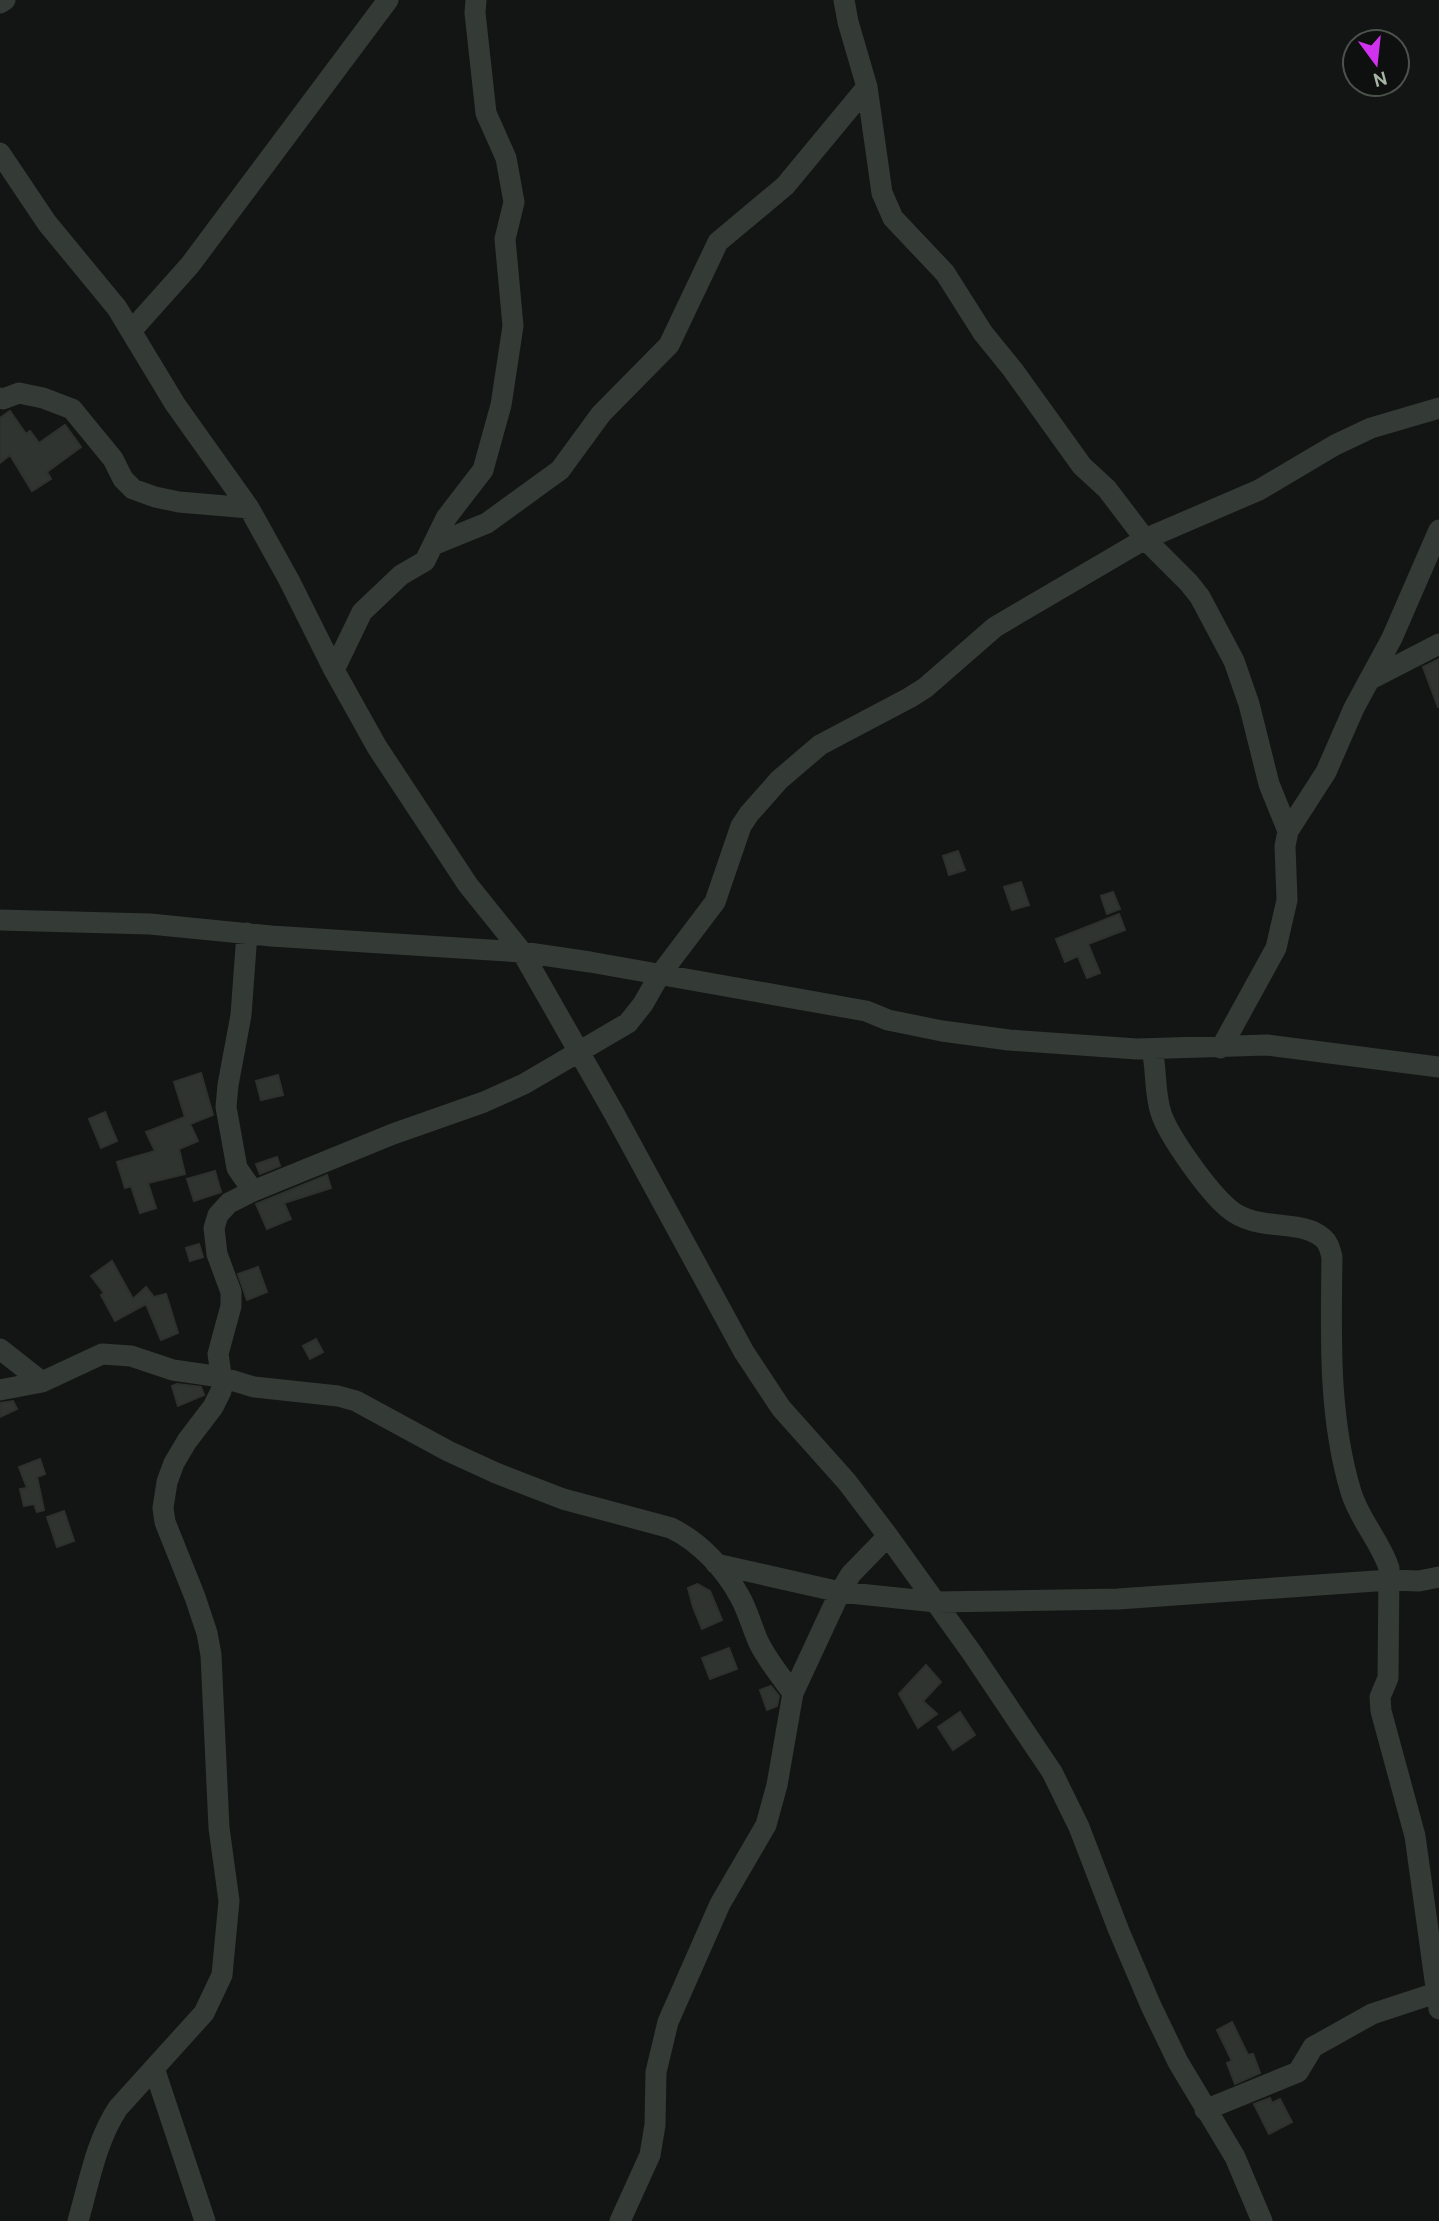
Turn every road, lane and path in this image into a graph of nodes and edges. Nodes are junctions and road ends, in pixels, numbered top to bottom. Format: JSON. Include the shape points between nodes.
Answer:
{"nodes":[{"id":1,"x":5,"y":0,"type":"edge"},
{"id":2,"x":388,"y":0,"type":"edge"},
{"id":3,"x":477,"y":0,"type":"edge"},
{"id":4,"x":844,"y":0,"type":"edge"},
{"id":5,"x":0,"y":3,"type":"edge"},
{"id":6,"x":867,"y":87,"type":"junction"},
{"id":7,"x":0,"y":153,"type":"edge"},
{"id":8,"x":132,"y":331,"type":"junction"},
{"id":9,"x":0,"y":398,"type":"edge"},
{"id":10,"x":1439,"y":408,"type":"edge"},
{"id":11,"x":249,"y":508,"type":"junction"},
{"id":12,"x":1439,"y":530,"type":"edge"},
{"id":13,"x":1145,"y":539,"type":"junction"},
{"id":14,"x":433,"y":545,"type":"junction"},
{"id":15,"x":1439,"y":644,"type":"edge"},
{"id":16,"x":334,"y":670,"type":"junction"},
{"id":17,"x":1369,"y":680,"type":"junction"},
{"id":18,"x":1288,"y":831,"type":"junction"},
{"id":19,"x":0,"y":920,"type":"edge"},
{"id":20,"x":247,"y":933,"type":"junction"},
{"id":21,"x":522,"y":952,"type":"junction"},
{"id":22,"x":659,"y":976,"type":"junction"},
{"id":23,"x":1221,"y":1048,"type":"junction"},
{"id":24,"x":1152,"y":1049,"type":"junction"},
{"id":25,"x":579,"y":1052,"type":"junction"},
{"id":26,"x":1439,"y":1067,"type":"edge"},
{"id":27,"x":237,"y":1168,"type":"junction"},
{"id":28,"x":253,"y":1191,"type":"junction"},
{"id":29,"x":229,"y":1203,"type":"junction"},
{"id":30,"x":0,"y":1349,"type":"edge"},
{"id":31,"x":221,"y":1377,"type":"junction"},
{"id":32,"x":42,"y":1382,"type":"junction"},
{"id":33,"x":0,"y":1390,"type":"edge"},
{"id":34,"x":888,"y":1536,"type":"junction"},
{"id":35,"x":716,"y":1564,"type":"junction"},
{"id":36,"x":1439,"y":1577,"type":"edge"},
{"id":37,"x":1390,"y":1580,"type":"junction"},
{"id":38,"x":840,"y":1592,"type":"junction"},
{"id":39,"x":936,"y":1602,"type":"junction"},
{"id":40,"x":793,"y":1693,"type":"junction"},
{"id":41,"x":1438,"y":1998,"type":"edge"},
{"id":42,"x":154,"y":2068,"type":"junction"},
{"id":43,"x":1205,"y":2110,"type":"junction"},
{"id":44,"x":78,"y":2221,"type":"edge"},
{"id":45,"x":205,"y":2221,"type":"edge"},
{"id":46,"x":620,"y":2221,"type":"edge"},
{"id":47,"x":1262,"y":2221,"type":"edge"}],
"edges":[{"from":1,"to":5,"type":"street"},
{"from":2,"to":8,"type":"street","via":[[190,265]]},
{"from":3,"to":14,"type":"street","via":[[486,113],[506,158],[514,202],[505,239],[513,326],[501,405],[483,470],[446,518]]},
{"from":4,"to":6,"type":"street"},
{"from":6,"to":13,"type":"street","via":[[882,193],[893,218],[945,273],[983,333],[1082,466],[1121,505]]},
{"from":6,"to":14,"type":"street","via":[[785,186],[718,242],[670,345],[601,414],[560,470],[487,523]]},
{"from":7,"to":8,"type":"street","via":[[47,223]]},
{"from":8,"to":11,"type":"street","via":[[175,404]]},
{"from":9,"to":11,"type":"street","via":[[19,393],[72,409],[133,489],[179,502]]},
{"from":10,"to":13,"type":"street","via":[[1335,444],[1259,490]]},
{"from":11,"to":16,"type":"street"},
{"from":12,"to":17,"type":"street"},
{"from":13,"to":18,"type":"street","via":[[1189,583],[1224,641],[1249,704],[1269,784]]},
{"from":13,"to":22,"type":"street","via":[[995,627],[925,688],[830,738],[779,780],[741,826],[715,902]]},
{"from":14,"to":16,"type":"street","via":[[425,561],[401,575],[362,612]]},
{"from":15,"to":17,"type":"street"},
{"from":16,"to":21,"type":"street","via":[[377,747],[468,885]]},
{"from":17,"to":18,"type":"street","via":[[1326,772]]},
{"from":18,"to":23,"type":"street","via":[[1287,900],[1276,948]]},
{"from":19,"to":20,"type":"street","via":[[150,924]]},
{"from":20,"to":21,"type":"street"},
{"from":20,"to":27,"type":"street","via":[[241,1015],[226,1107]]},
{"from":21,"to":22,"type":"street"},
{"from":21,"to":25,"type":"street"},
{"from":22,"to":24,"type":"street","via":[[866,1011],[898,1023],[963,1035]]},
{"from":22,"to":25,"type":"street","via":[[628,1023]]},
{"from":23,"to":24,"type":"street"},
{"from":23,"to":26,"type":"street","via":[[1267,1045]]},
{"from":24,"to":37,"type":"street","via":[[1158,1102],[1167,1127],[1214,1195],[1254,1223],[1309,1230],[1324,1238],[1329,1247],[1332,1391],[1347,1478],[1356,1506],[1385,1555]]},
{"from":25,"to":28,"type":"street","via":[[484,1102],[393,1133]]},
{"from":25,"to":34,"type":"street","via":[[766,1388]]},
{"from":27,"to":28,"type":"street"},
{"from":27,"to":29,"type":"street"},
{"from":28,"to":29,"type":"street"},
{"from":29,"to":31,"type":"street","via":[[214,1228],[232,1306],[218,1354]]},
{"from":30,"to":32,"type":"street"},
{"from":31,"to":32,"type":"street","via":[[111,1353]]},
{"from":31,"to":35,"type":"street","via":[[254,1387],[356,1401],[448,1451],[508,1477],[563,1499],[671,1528],[697,1543]]},
{"from":31,"to":42,"type":"street","via":[[221,1391],[213,1407],[174,1463],[163,1508],[211,1655],[228,1922],[222,1975],[215,1993]]},
{"from":32,"to":33,"type":"street"},
{"from":34,"to":38,"type":"street"},
{"from":34,"to":39,"type":"street"},
{"from":35,"to":38,"type":"street"},
{"from":35,"to":40,"type":"street","via":[[742,1599],[760,1644]]},
{"from":36,"to":37,"type":"street"},
{"from":37,"to":39,"type":"street","via":[[1118,1599]]},
{"from":37,"to":41,"type":"street","via":[[1388,1678],[1380,1698],[1381,1711],[1415,1836]]},
{"from":38,"to":39,"type":"street"},
{"from":38,"to":40,"type":"street"},
{"from":39,"to":43,"type":"street","via":[[1068,1800],[1151,2006]]},
{"from":40,"to":46,"type":"street","via":[[766,1825],[720,1904],[668,2021],[656,2072],[656,2125],[650,2155]]},
{"from":41,"to":43,"type":"street","via":[[1373,2014],[1312,2047],[1298,2072]]},
{"from":42,"to":44,"type":"street","via":[[110,2121]]},
{"from":42,"to":45,"type":"street"},
{"from":43,"to":47,"type":"street","via":[[1235,2157]]}]}
